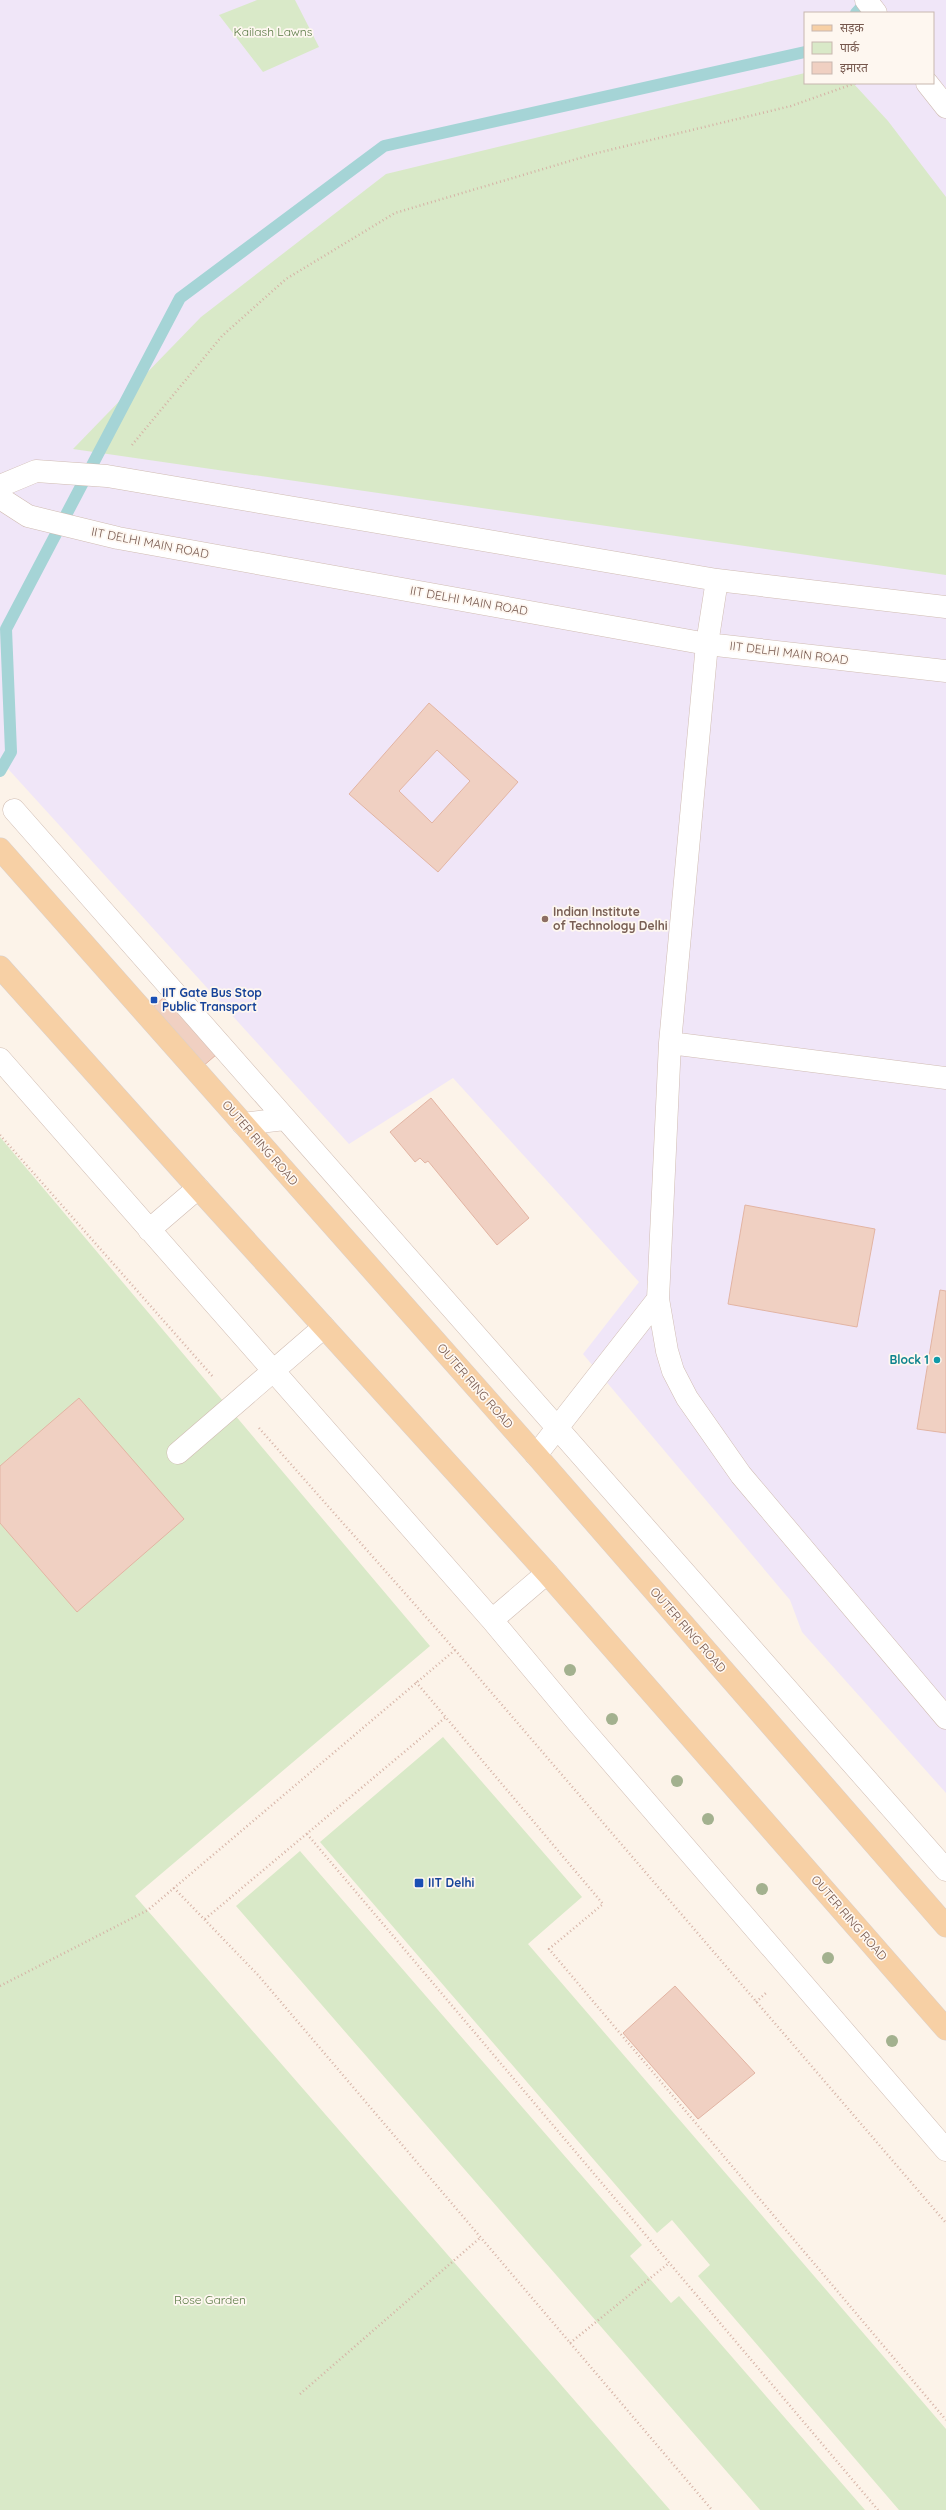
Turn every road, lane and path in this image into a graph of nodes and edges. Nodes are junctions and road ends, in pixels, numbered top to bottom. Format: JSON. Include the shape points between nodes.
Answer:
{"nodes":[{"id":1,"x":866,"y":0,"type":"edge"},
{"id":2,"x":875,"y":12,"type":"edge"},
{"id":3,"x":853,"y":84,"type":"edge"},
{"id":4,"x":928,"y":84,"type":"edge"},
{"id":5,"x":946,"y":108,"type":"edge"},
{"id":6,"x":105,"y":476,"type":"junction"},
{"id":7,"x":0,"y":486,"type":"edge"},
{"id":8,"x":0,"y":498,"type":"edge"},
{"id":9,"x":717,"y":580,"type":"junction"},
{"id":10,"x":946,"y":607,"type":"edge"},
{"id":11,"x":707,"y":644,"type":"junction"},
{"id":12,"x":946,"y":671,"type":"edge"},
{"id":13,"x":14,"y":810,"type":"dead end"},
{"id":14,"x":0,"y":849,"type":"edge"},
{"id":15,"x":0,"y":966,"type":"edge"},
{"id":16,"x":670,"y":1043,"type":"junction"},
{"id":17,"x":0,"y":1059,"type":"edge"},
{"id":18,"x":946,"y":1078,"type":"edge"},
{"id":19,"x":285,"y":1119,"type":"junction"},
{"id":20,"x":243,"y":1124,"type":"junction"},
{"id":21,"x":0,"y":1135,"type":"edge"},
{"id":22,"x":198,"y":1188,"type":"junction"},
{"id":23,"x":149,"y":1230,"type":"junction"},
{"id":24,"x":658,"y":1299,"type":"junction"},
{"id":25,"x":324,"y":1327,"type":"junction"},
{"id":26,"x":273,"y":1371,"type":"junction"},
{"id":27,"x":217,"y":1381,"type":"dead end"},
{"id":28,"x":254,"y":1423,"type":"dead end"},
{"id":29,"x":558,"y":1428,"type":"junction"},
{"id":30,"x":178,"y":1453,"type":"dead end"},
{"id":31,"x":536,"y":1455,"type":"junction"},
{"id":32,"x":547,"y":1573,"type":"junction"},
{"id":33,"x":492,"y":1620,"type":"junction"},
{"id":34,"x":455,"y":1650,"type":"junction"},
{"id":35,"x":416,"y":1682,"type":"junction"},
{"id":36,"x":446,"y":1717,"type":"junction"},
{"id":37,"x":946,"y":1718,"type":"edge"},
{"id":38,"x":306,"y":1834,"type":"junction"},
{"id":39,"x":946,"y":1870,"type":"edge"},
{"id":40,"x":174,"y":1888,"type":"junction"},
{"id":41,"x":205,"y":1919,"type":"junction"},
{"id":42,"x":946,"y":1926,"type":"edge"},
{"id":43,"x":0,"y":1986,"type":"edge"},
{"id":44,"x":946,"y":2029,"type":"edge"},
{"id":45,"x":946,"y":2150,"type":"edge"},
{"id":46,"x":946,"y":2223,"type":"edge"},
{"id":47,"x":481,"y":2237,"type":"junction"},
{"id":48,"x":669,"y":2263,"type":"junction"},
{"id":49,"x":570,"y":2343,"type":"junction"},
{"id":50,"x":300,"y":2394,"type":"dead end"},
{"id":51,"x":946,"y":2420,"type":"edge"},
{"id":52,"x":712,"y":2510,"type":"edge"},
{"id":53,"x":878,"y":2510,"type":"edge"}],
"edges":[{"from":1,"to":2,"type":"lane"},
{"from":3,"to":6,"type":"path","via":[[791,106],[597,153],[395,213],[286,279],[222,336]]},
{"from":4,"to":5,"type":"lane"},
{"from":6,"to":7,"type":"lane","via":[[36,471]]},
{"from":6,"to":9,"type":"lane"},
{"from":8,"to":11,"type":"lane","name":"IIT DELHI MAIN ROAD","via":[[28,516],[118,538]]},
{"from":9,"to":10,"type":"lane"},
{"from":9,"to":11,"type":"lane"},
{"from":11,"to":12,"type":"lane","name":"IIT DELHI MAIN ROAD"},
{"from":11,"to":16,"type":"lane"},
{"from":13,"to":19,"type":"lane"},
{"from":14,"to":20,"type":"main road","name":"OUTER RING ROAD"},
{"from":15,"to":22,"type":"main road","name":"OUTER RING ROAD"},
{"from":16,"to":18,"type":"lane"},
{"from":16,"to":24,"type":"lane"},
{"from":17,"to":23,"type":"lane"},
{"from":19,"to":20,"type":"lane"},
{"from":19,"to":29,"type":"lane"},
{"from":20,"to":31,"type":"main road","name":"OUTER RING ROAD"},
{"from":21,"to":27,"type":"path"},
{"from":22,"to":23,"type":"lane"},
{"from":22,"to":25,"type":"main road","name":"OUTER RING ROAD"},
{"from":23,"to":26,"type":"lane"},
{"from":24,"to":29,"type":"lane"},
{"from":24,"to":37,"type":"lane","via":[[667,1351],[673,1371],[687,1398],[741,1475]]},
{"from":25,"to":26,"type":"lane"},
{"from":25,"to":32,"type":"main road","name":"OUTER RING ROAD"},
{"from":26,"to":30,"type":"lane"},
{"from":26,"to":33,"type":"lane"},
{"from":28,"to":34,"type":"path"},
{"from":29,"to":31,"type":"lane"},
{"from":29,"to":39,"type":"lane"},
{"from":31,"to":42,"type":"main road","name":"OUTER RING ROAD"},
{"from":32,"to":33,"type":"lane"},
{"from":32,"to":44,"type":"main road","name":"OUTER RING ROAD"},
{"from":33,"to":45,"type":"lane"},
{"from":34,"to":35,"type":"path"},
{"from":34,"to":46,"type":"path"},
{"from":35,"to":36,"type":"path"},
{"from":35,"to":40,"type":"path"},
{"from":36,"to":38,"type":"path"},
{"from":36,"to":51,"type":"path","via":[[603,1904],[549,1949]]},
{"from":38,"to":41,"type":"path"},
{"from":38,"to":48,"type":"path"},
{"from":40,"to":41,"type":"path"},
{"from":40,"to":43,"type":"path","via":[[148,1910]]},
{"from":41,"to":47,"type":"path","via":[[258,1976]]},
{"from":47,"to":49,"type":"path"},
{"from":47,"to":50,"type":"path"},
{"from":48,"to":49,"type":"path"},
{"from":48,"to":53,"type":"path"},
{"from":49,"to":52,"type":"path"}]}
